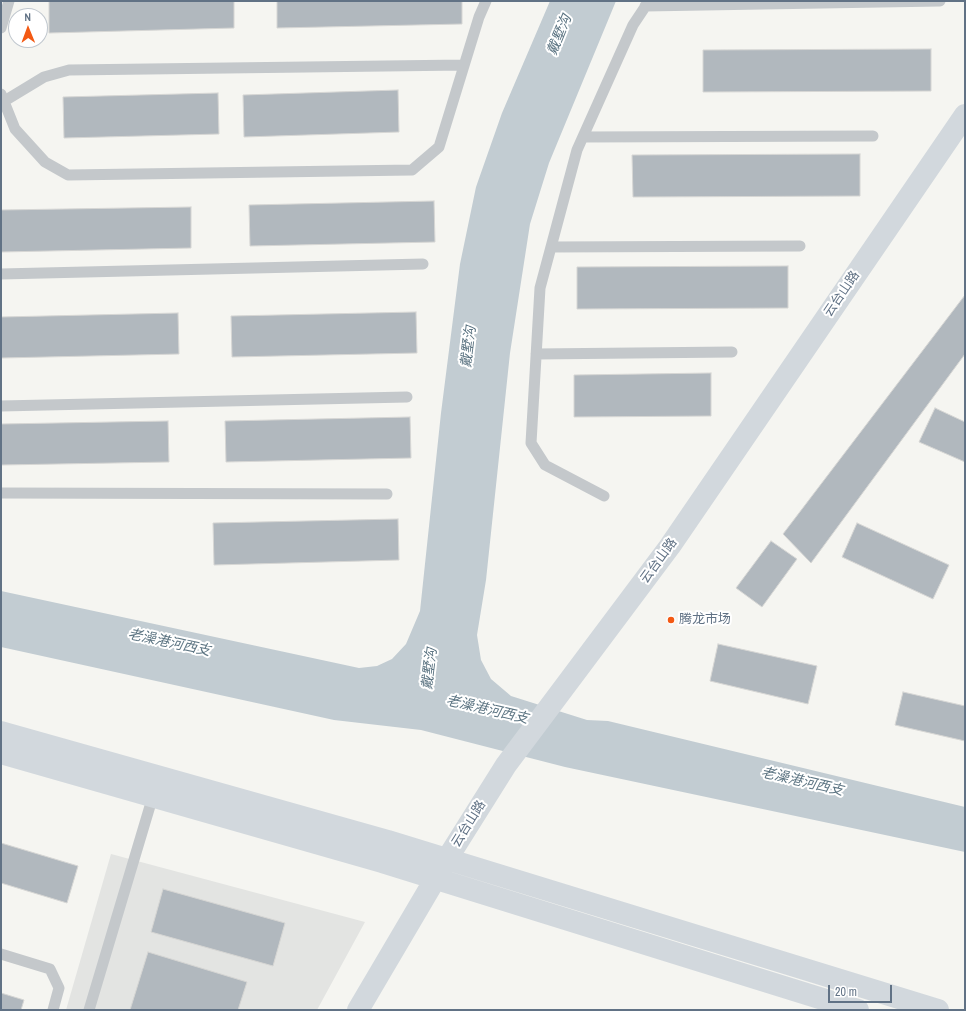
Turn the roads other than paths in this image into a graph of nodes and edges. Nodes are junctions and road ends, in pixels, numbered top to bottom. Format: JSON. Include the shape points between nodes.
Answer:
{"nodes":[{"id":1,"x":9,"y":1,"type":"edge"},
{"id":2,"x":486,"y":1,"type":"edge"},
{"id":3,"x":940,"y":1,"type":"edge"},
{"id":4,"x":647,"y":4,"type":"edge"},
{"id":5,"x":1,"y":28,"type":"edge"},
{"id":6,"x":464,"y":65,"type":"junction"},
{"id":7,"x":2,"y":99,"type":"edge"},
{"id":8,"x":965,"y":115,"type":"edge"},
{"id":9,"x":873,"y":136,"type":"dead end"},
{"id":10,"x":583,"y":137,"type":"junction"},
{"id":11,"x":800,"y":246,"type":"dead end"},
{"id":12,"x":551,"y":247,"type":"junction"},
{"id":13,"x":423,"y":264,"type":"dead end"},
{"id":14,"x":1,"y":274,"type":"edge"},
{"id":15,"x":732,"y":352,"type":"dead end"},
{"id":16,"x":536,"y":354,"type":"junction"},
{"id":17,"x":407,"y":397,"type":"dead end"},
{"id":18,"x":1,"y":406,"type":"edge"},
{"id":19,"x":1,"y":493,"type":"edge"},
{"id":20,"x":387,"y":494,"type":"dead end"},
{"id":21,"x":604,"y":496,"type":"dead end"},
{"id":22,"x":1,"y":732,"type":"edge"},
{"id":23,"x":1,"y":753,"type":"edge"},
{"id":24,"x":153,"y":796,"type":"junction"},
{"id":25,"x":448,"y":859,"type":"junction"},
{"id":26,"x":436,"y":879,"type":"junction"},
{"id":27,"x":1,"y":954,"type":"edge"},
{"id":28,"x":53,"y":1010,"type":"edge"},
{"id":29,"x":88,"y":1010,"type":"edge"},
{"id":30,"x":358,"y":1010,"type":"edge"},
{"id":31,"x":858,"y":1010,"type":"edge"},
{"id":32,"x":938,"y":1010,"type":"edge"}],
"edges":[{"from":1,"to":5,"type":"lane"},
{"from":2,"to":6,"type":"lane"},
{"from":3,"to":4,"type":"lane"},
{"from":4,"to":10,"type":"lane","via":[[633,25]]},
{"from":6,"to":7,"type":"lane","via":[[70,70],[44,77]]},
{"from":6,"to":7,"type":"lane","via":[[439,147],[412,170],[68,175],[45,162],[15,130]]},
{"from":8,"to":25,"type":"street","name":"云台山路","via":[[670,546],[506,765]]},
{"from":9,"to":10,"type":"lane"},
{"from":10,"to":12,"type":"lane","via":[[577,150]]},
{"from":11,"to":12,"type":"lane"},
{"from":12,"to":16,"type":"lane","via":[[540,288]]},
{"from":13,"to":14,"type":"lane"},
{"from":15,"to":16,"type":"lane"},
{"from":16,"to":21,"type":"lane","via":[[531,444],[545,465]]},
{"from":17,"to":18,"type":"lane"},
{"from":19,"to":20,"type":"lane"},
{"from":22,"to":25,"type":"street"},
{"from":23,"to":24,"type":"street"},
{"from":24,"to":26,"type":"street"},
{"from":24,"to":29,"type":"lane"},
{"from":25,"to":26,"type":"street","name":"云台山路"},
{"from":25,"to":32,"type":"street"},
{"from":26,"to":30,"type":"street","name":"云台山路"},
{"from":26,"to":31,"type":"street"},
{"from":27,"to":28,"type":"lane","via":[[50,969],[59,988]]}]}
